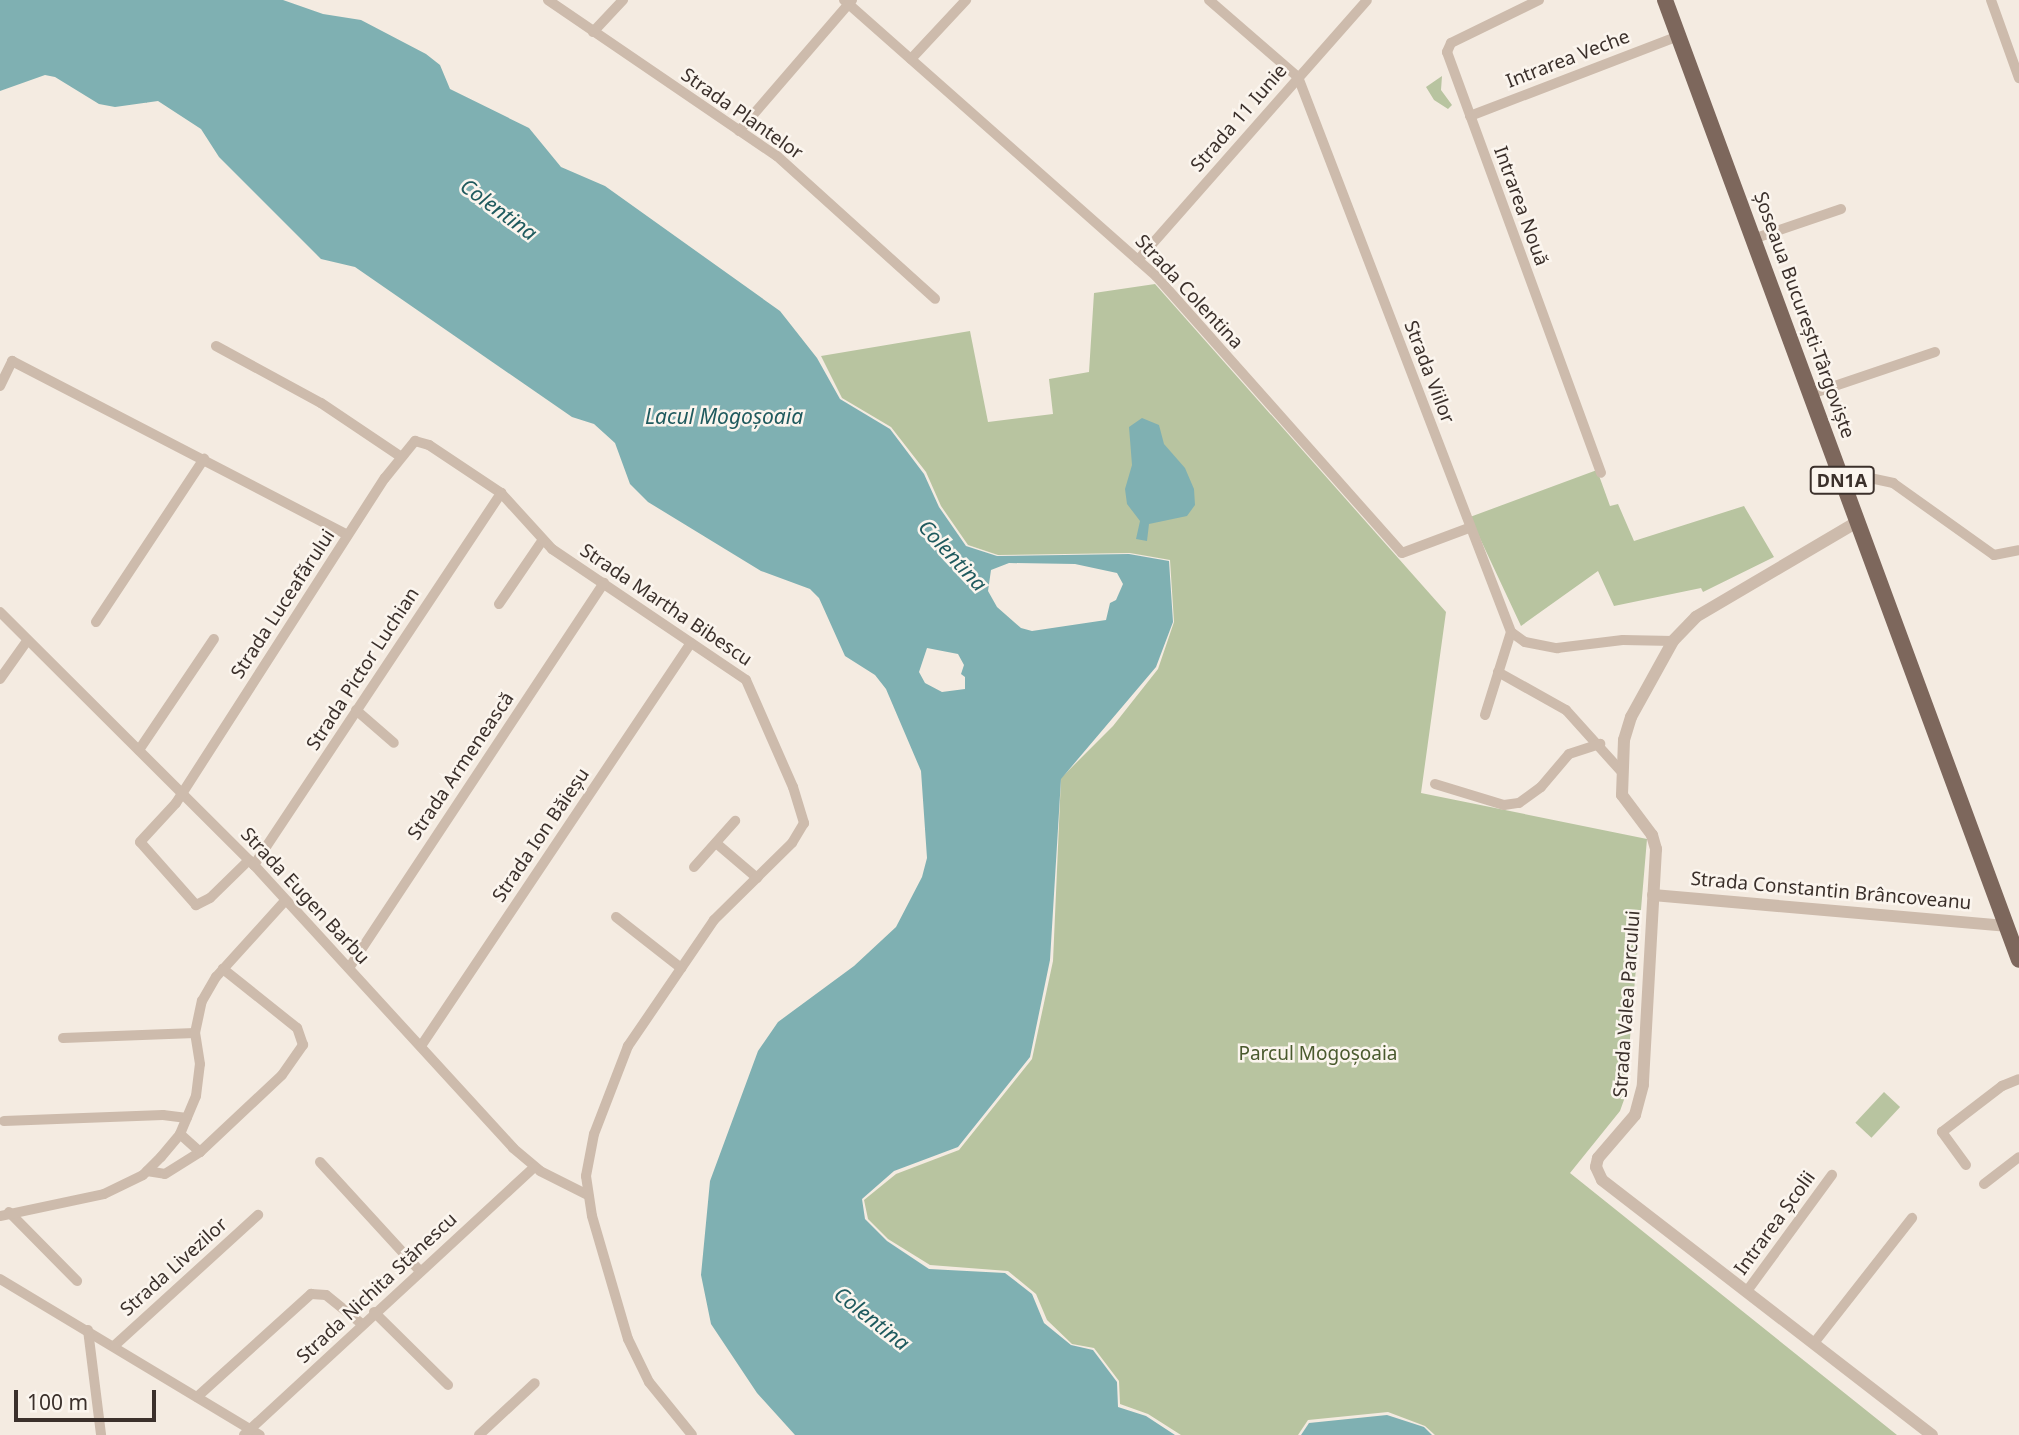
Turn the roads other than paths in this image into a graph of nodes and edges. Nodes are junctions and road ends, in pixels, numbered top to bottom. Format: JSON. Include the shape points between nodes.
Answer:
{"nodes":[{"id":1,"x":548,"y":0,"type":"edge"},
{"id":2,"x":623,"y":0,"type":"edge"},
{"id":3,"x":966,"y":0,"type":"edge"},
{"id":4,"x":1209,"y":0,"type":"edge"},
{"id":5,"x":1367,"y":0,"type":"edge"},
{"id":6,"x":1539,"y":0,"type":"edge"},
{"id":7,"x":1665,"y":0,"type":"edge"},
{"id":8,"x":1991,"y":0,"type":"edge"},
{"id":9,"x":849,"y":1,"type":"edge"},
{"id":10,"x":593,"y":32,"type":"junction"},
{"id":11,"x":1678,"y":36,"type":"junction"},
{"id":12,"x":911,"y":59,"type":"junction"},
{"id":13,"x":1298,"y":77,"type":"junction"},
{"id":14,"x":2019,"y":78,"type":"edge"},
{"id":15,"x":1470,"y":116,"type":"junction"},
{"id":16,"x":739,"y":131,"type":"junction"},
{"id":17,"x":1841,"y":209,"type":"dead end"},
{"id":18,"x":1753,"y":239,"type":"junction"},
{"id":19,"x":1138,"y":260,"type":"junction"},
{"id":20,"x":935,"y":299,"type":"dead end"},
{"id":21,"x":216,"y":346,"type":"dead end"},
{"id":22,"x":1935,"y":352,"type":"dead end"},
{"id":23,"x":0,"y":386,"type":"edge"},
{"id":24,"x":1811,"y":394,"type":"junction"},
{"id":25,"x":419,"y":441,"type":"joint"},
{"id":26,"x":400,"y":456,"type":"junction"},
{"id":27,"x":204,"y":459,"type":"junction"},
{"id":28,"x":1601,"y":474,"type":"dead end"},
{"id":29,"x":1843,"y":483,"type":"junction"},
{"id":30,"x":502,"y":493,"type":"junction"},
{"id":31,"x":1857,"y":522,"type":"junction"},
{"id":32,"x":1469,"y":528,"type":"junction"},
{"id":33,"x":348,"y":535,"type":"junction"},
{"id":34,"x":542,"y":541,"type":"junction"},
{"id":35,"x":2019,"y":550,"type":"edge"},
{"id":36,"x":604,"y":583,"type":"junction"},
{"id":37,"x":499,"y":604,"type":"dead end"},
{"id":38,"x":0,"y":612,"type":"edge"},
{"id":39,"x":96,"y":622,"type":"dead end"},
{"id":40,"x":1511,"y":632,"type":"junction"},
{"id":41,"x":214,"y":639,"type":"dead end"},
{"id":42,"x":27,"y":641,"type":"junction"},
{"id":43,"x":1673,"y":641,"type":"junction"},
{"id":44,"x":691,"y":643,"type":"junction"},
{"id":45,"x":1498,"y":672,"type":"junction"},
{"id":46,"x":0,"y":679,"type":"edge"},
{"id":47,"x":356,"y":710,"type":"junction"},
{"id":48,"x":1485,"y":715,"type":"dead end"},
{"id":49,"x":394,"y":743,"type":"dead end"},
{"id":50,"x":1600,"y":744,"type":"junction"},
{"id":51,"x":139,"y":750,"type":"junction"},
{"id":52,"x":1621,"y":771,"type":"junction"},
{"id":53,"x":1434,"y":784,"type":"dead end"},
{"id":54,"x":183,"y":792,"type":"junction"},
{"id":55,"x":735,"y":821,"type":"dead end"},
{"id":56,"x":716,"y":843,"type":"junction"},
{"id":57,"x":251,"y":862,"type":"junction"},
{"id":58,"x":694,"y":867,"type":"dead end"},
{"id":59,"x":757,"y":878,"type":"junction"},
{"id":60,"x":1653,"y":895,"type":"junction"},
{"id":61,"x":285,"y":901,"type":"junction"},
{"id":62,"x":616,"y":917,"type":"dead end"},
{"id":63,"x":2012,"y":932,"type":"edge"},
{"id":64,"x":2019,"y":960,"type":"edge"},
{"id":65,"x":349,"y":968,"type":"junction"},
{"id":66,"x":681,"y":968,"type":"junction"},
{"id":67,"x":223,"y":969,"type":"junction"},
{"id":68,"x":195,"y":1033,"type":"junction"},
{"id":69,"x":63,"y":1038,"type":"dead end"},
{"id":70,"x":421,"y":1046,"type":"junction"},
{"id":71,"x":2019,"y":1079,"type":"edge"},
{"id":72,"x":187,"y":1118,"type":"junction"},
{"id":73,"x":4,"y":1121,"type":"dead end"},
{"id":74,"x":180,"y":1134,"type":"junction"},
{"id":75,"x":200,"y":1152,"type":"junction"},
{"id":76,"x":2019,"y":1157,"type":"edge"},
{"id":77,"x":320,"y":1162,"type":"dead end"},
{"id":78,"x":1966,"y":1165,"type":"dead end"},
{"id":79,"x":534,"y":1167,"type":"junction"},
{"id":80,"x":147,"y":1171,"type":"junction"},
{"id":81,"x":1832,"y":1175,"type":"dead end"},
{"id":82,"x":1984,"y":1184,"type":"dead end"},
{"id":83,"x":588,"y":1195,"type":"junction"},
{"id":84,"x":4,"y":1214,"type":"edge"},
{"id":85,"x":258,"y":1215,"type":"dead end"},
{"id":86,"x":1912,"y":1218,"type":"dead end"},
{"id":87,"x":420,"y":1271,"type":"junction"},
{"id":88,"x":0,"y":1279,"type":"edge"},
{"id":89,"x":77,"y":1281,"type":"dead end"},
{"id":90,"x":1746,"y":1292,"type":"junction"},
{"id":91,"x":374,"y":1312,"type":"junction"},
{"id":92,"x":362,"y":1324,"type":"junction"},
{"id":93,"x":88,"y":1330,"type":"junction"},
{"id":94,"x":1814,"y":1343,"type":"junction"},
{"id":95,"x":114,"y":1346,"type":"junction"},
{"id":96,"x":534,"y":1383,"type":"dead end"},
{"id":97,"x":448,"y":1385,"type":"dead end"},
{"id":98,"x":197,"y":1397,"type":"junction"},
{"id":99,"x":252,"y":1433,"type":"edge"},
{"id":100,"x":687,"y":1433,"type":"edge"},
{"id":101,"x":101,"y":1435,"type":"edge"},
{"id":102,"x":479,"y":1435,"type":"edge"},
{"id":103,"x":1932,"y":1435,"type":"edge"}],
"edges":[{"from":1,"to":10,"type":"street","name":"Strada Plantelor"},
{"from":2,"to":10,"type":"street"},
{"from":3,"to":12,"type":"street"},
{"from":4,"to":13,"type":"street","name":"Strada Viilor"},
{"from":5,"to":13,"type":"street","name":"Strada 11 Iunie"},
{"from":6,"to":15,"type":"street","name":"Intrarea Nouă","via":[[1447,46]]},
{"from":7,"to":11,"type":"main road","name":"Șoseaua București-Târgoviște","number":"DN1A"},
{"from":8,"to":14,"type":"street"},
{"from":9,"to":12,"type":"street","name":"Strada Colentina"},
{"from":9,"to":16,"type":"street"},
{"from":10,"to":16,"type":"street","name":"Strada Plantelor"},
{"from":11,"to":15,"type":"street","name":"Intrarea Veche"},
{"from":11,"to":18,"type":"main road","name":"Șoseaua București-Târgoviște","number":"DN1A"},
{"from":12,"to":19,"type":"street","name":"Strada Colentina"},
{"from":13,"to":19,"type":"street","name":"Strada 11 Iunie"},
{"from":13,"to":32,"type":"street","name":"Strada Viilor"},
{"from":15,"to":28,"type":"street","name":"Intrarea Nouă"},
{"from":16,"to":20,"type":"street","name":"Strada Plantelor","via":[[777,156]]},
{"from":17,"to":18,"type":"street"},
{"from":18,"to":24,"type":"main road","name":"Șoseaua București-Târgoviște","number":"DN1A"},
{"from":19,"to":32,"type":"street","name":"Strada Colentina","via":[[1402,553]]},
{"from":21,"to":26,"type":"street","via":[[321,403]]},
{"from":22,"to":24,"type":"street"},
{"from":23,"to":27,"type":"street","via":[[12,361]]},
{"from":24,"to":29,"type":"main road","name":"Șoseaua București-Târgoviște","number":"DN1A"},
{"from":25,"to":26,"type":"street","name":"Strada Luceafărului"},
{"from":25,"to":30,"type":"street","name":"Strada Martha Bibescu"},
{"from":26,"to":33,"type":"street","name":"Strada Luceafărului"},
{"from":27,"to":33,"type":"street"},
{"from":27,"to":39,"type":"street"},
{"from":29,"to":31,"type":"main road","name":"Șoseaua București-Târgoviște","number":"DN1A"},
{"from":29,"to":35,"type":"street","via":[[1870,478],[1893,483],[1994,555]]},
{"from":30,"to":34,"type":"street","name":"Strada Martha Bibescu"},
{"from":30,"to":47,"type":"street","name":"Strada Pictor Luchian"},
{"from":31,"to":43,"type":"street","name":"Strada Valea Parcului","via":[[1709,606]]},
{"from":31,"to":63,"type":"main road","name":"Șoseaua București-Târgoviște","number":"DN1A"},
{"from":32,"to":40,"type":"street","name":"Strada Viilor"},
{"from":33,"to":54,"type":"street","name":"Strada Luceafărului"},
{"from":34,"to":36,"type":"street","name":"Strada Martha Bibescu"},
{"from":34,"to":37,"type":"street"},
{"from":36,"to":44,"type":"street","name":"Strada Martha Bibescu"},
{"from":36,"to":65,"type":"street","name":"Strada Armenească"},
{"from":38,"to":42,"type":"street","name":"Strada Eugen Barbu"},
{"from":40,"to":43,"type":"street","via":[[1525,642],[1558,648],[1623,640]]},
{"from":40,"to":45,"type":"street"},
{"from":41,"to":51,"type":"street"},
{"from":42,"to":46,"type":"street"},
{"from":42,"to":51,"type":"street","name":"Strada Eugen Barbu"},
{"from":43,"to":52,"type":"street","name":"Strada Valea Parcului","via":[[1631,717]]},
{"from":44,"to":59,"type":"street","name":"Strada Martha Bibescu","via":[[746,680],[802,813],[799,834]]},
{"from":44,"to":70,"type":"street","name":"Strada Ion Băieșu"},
{"from":45,"to":48,"type":"street"},
{"from":45,"to":50,"type":"street","via":[[1551,699]]},
{"from":47,"to":49,"type":"street"},
{"from":47,"to":57,"type":"street","name":"Strada Pictor Luchian"},
{"from":50,"to":52,"type":"street"},
{"from":50,"to":53,"type":"street","via":[[1569,754],[1541,787],[1512,805]]},
{"from":51,"to":54,"type":"street","name":"Strada Eugen Barbu"},
{"from":52,"to":60,"type":"street","name":"Strada Valea Parcului","via":[[1625,804],[1655,842]]},
{"from":54,"to":57,"type":"street","name":"Strada Eugen Barbu"},
{"from":54,"to":57,"type":"street","name":"Strada Luceafărului","via":[[140,842],[187,899],[201,904]]},
{"from":55,"to":56,"type":"street"},
{"from":56,"to":58,"type":"street"},
{"from":56,"to":59,"type":"street"},
{"from":57,"to":61,"type":"street","name":"Strada Eugen Barbu"},
{"from":59,"to":66,"type":"street","name":"Strada Martha Bibescu","via":[[714,920]]},
{"from":60,"to":63,"type":"street","name":"Strada Constantin Brâncoveanu"},
{"from":60,"to":90,"type":"street","name":"Strada Valea Parcului","via":[[1642,1097],[1635,1115],[1598,1158],[1596,1167],[1602,1180]]},
{"from":61,"to":65,"type":"street","name":"Strada Eugen Barbu"},
{"from":61,"to":67,"type":"street"},
{"from":62,"to":66,"type":"street"},
{"from":63,"to":64,"type":"main road","name":"Șoseaua București-Târgoviște","number":"DN1A"},
{"from":65,"to":70,"type":"street","name":"Strada Eugen Barbu"},
{"from":66,"to":83,"type":"street","name":"Strada Martha Bibescu","via":[[628,1046],[588,1156]]},
{"from":67,"to":68,"type":"street","via":[[202,1002]]},
{"from":67,"to":75,"type":"street","via":[[297,1028],[303,1045],[282,1075]]},
{"from":68,"to":69,"type":"street"},
{"from":68,"to":72,"type":"street","via":[[200,1063],[196,1096]]},
{"from":70,"to":79,"type":"street","name":"Strada Eugen Barbu"},
{"from":71,"to":78,"type":"street","via":[[2002,1086],[1942,1132]]},
{"from":72,"to":73,"type":"street"},
{"from":72,"to":74,"type":"street"},
{"from":74,"to":75,"type":"street"},
{"from":74,"to":80,"type":"street"},
{"from":75,"to":80,"type":"street","via":[[175,1171]]},
{"from":76,"to":82,"type":"street"},
{"from":77,"to":87,"type":"street"},
{"from":79,"to":83,"type":"street","name":"Strada Eugen Barbu"},
{"from":79,"to":87,"type":"street","name":"Strada Nichita Stănescu"},
{"from":80,"to":84,"type":"street","via":[[104,1194]]},
{"from":81,"to":90,"type":"street","name":"Intrarea Școlii"},
{"from":83,"to":100,"type":"street","name":"Strada Martha Bibescu","via":[[628,1339],[649,1382]]},
{"from":84,"to":89,"type":"street"},
{"from":85,"to":95,"type":"street","name":"Strada Livezilor"},
{"from":86,"to":94,"type":"street"},
{"from":87,"to":91,"type":"street","name":"Strada Nichita Stănescu"},
{"from":88,"to":93,"type":"street"},
{"from":90,"to":94,"type":"street","name":"Strada Valea Parcului"},
{"from":91,"to":92,"type":"street","name":"Strada Nichita Stănescu"},
{"from":91,"to":97,"type":"street"},
{"from":92,"to":98,"type":"street","via":[[326,1294],[312,1294]]},
{"from":92,"to":99,"type":"street","name":"Strada Nichita Stănescu"},
{"from":93,"to":95,"type":"street"},
{"from":93,"to":101,"type":"street"},
{"from":94,"to":103,"type":"street","name":"Strada Valea Parcului"},
{"from":95,"to":98,"type":"street"},
{"from":96,"to":102,"type":"street"},
{"from":98,"to":99,"type":"street"}]}
